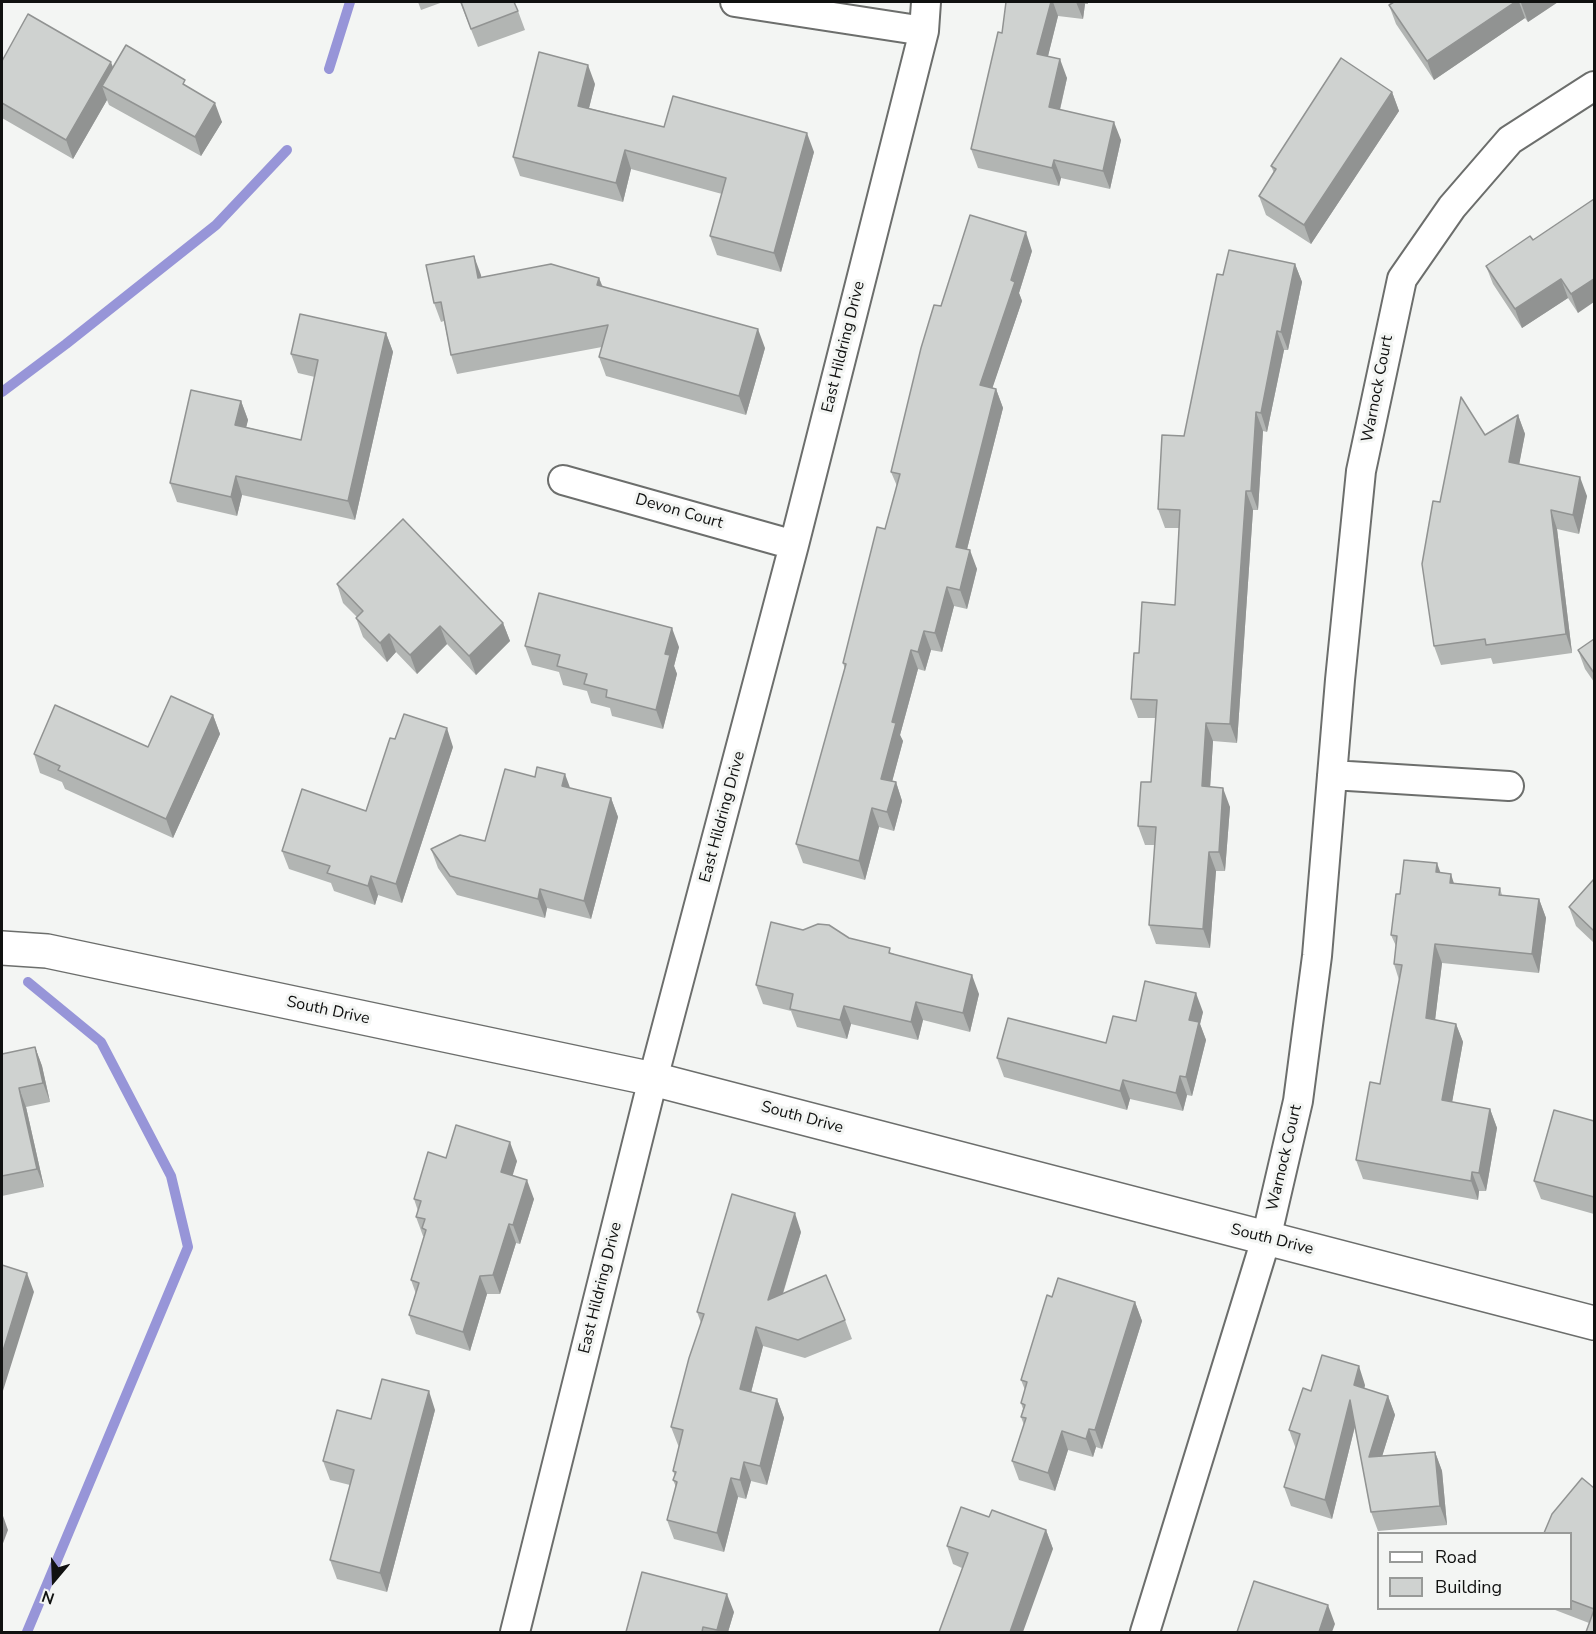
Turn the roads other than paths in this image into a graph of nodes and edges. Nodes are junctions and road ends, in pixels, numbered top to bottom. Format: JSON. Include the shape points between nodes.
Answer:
{"nodes":[{"id":1,"x":735,"y":2,"type":"edge"},
{"id":2,"x":926,"y":2,"type":"edge"},
{"id":3,"x":924,"y":31,"type":"junction"},
{"id":4,"x":1594,"y":86,"type":"edge"},
{"id":5,"x":562,"y":480,"type":"dead end"},
{"id":6,"x":794,"y":545,"type":"junction"},
{"id":7,"x":1332,"y":775,"type":"junction"},
{"id":8,"x":1509,"y":786,"type":"dead end"},
{"id":9,"x":2,"y":948,"type":"edge"},
{"id":10,"x":653,"y":1080,"type":"junction"},
{"id":11,"x":1266,"y":1239,"type":"junction"},
{"id":12,"x":1594,"y":1323,"type":"edge"},
{"id":13,"x":515,"y":1632,"type":"edge"},
{"id":14,"x":1145,"y":1632,"type":"edge"}],
"edges":[{"from":1,"to":3,"type":"street"},
{"from":2,"to":3,"type":"street","name":"East Hildring Drive"},
{"from":3,"to":6,"type":"street","name":"East Hildring Drive"},
{"from":4,"to":7,"type":"street","name":"Warnock Court","via":[[1510,140],[1452,207],[1402,279],[1361,471]]},
{"from":5,"to":6,"type":"street","name":"Devon Court"},
{"from":6,"to":10,"type":"street","name":"East Hildring Drive"},
{"from":7,"to":8,"type":"street"},
{"from":7,"to":11,"type":"street","name":"Warnock Court","via":[[1317,956],[1298,1101]]},
{"from":9,"to":10,"type":"street","name":"South Drive","via":[[47,951]]},
{"from":10,"to":11,"type":"street","name":"South Drive"},
{"from":10,"to":13,"type":"street","name":"East Hildring Drive"},
{"from":11,"to":12,"type":"street","name":"South Drive"},
{"from":11,"to":14,"type":"street","name":"Warnock Court"}]}
